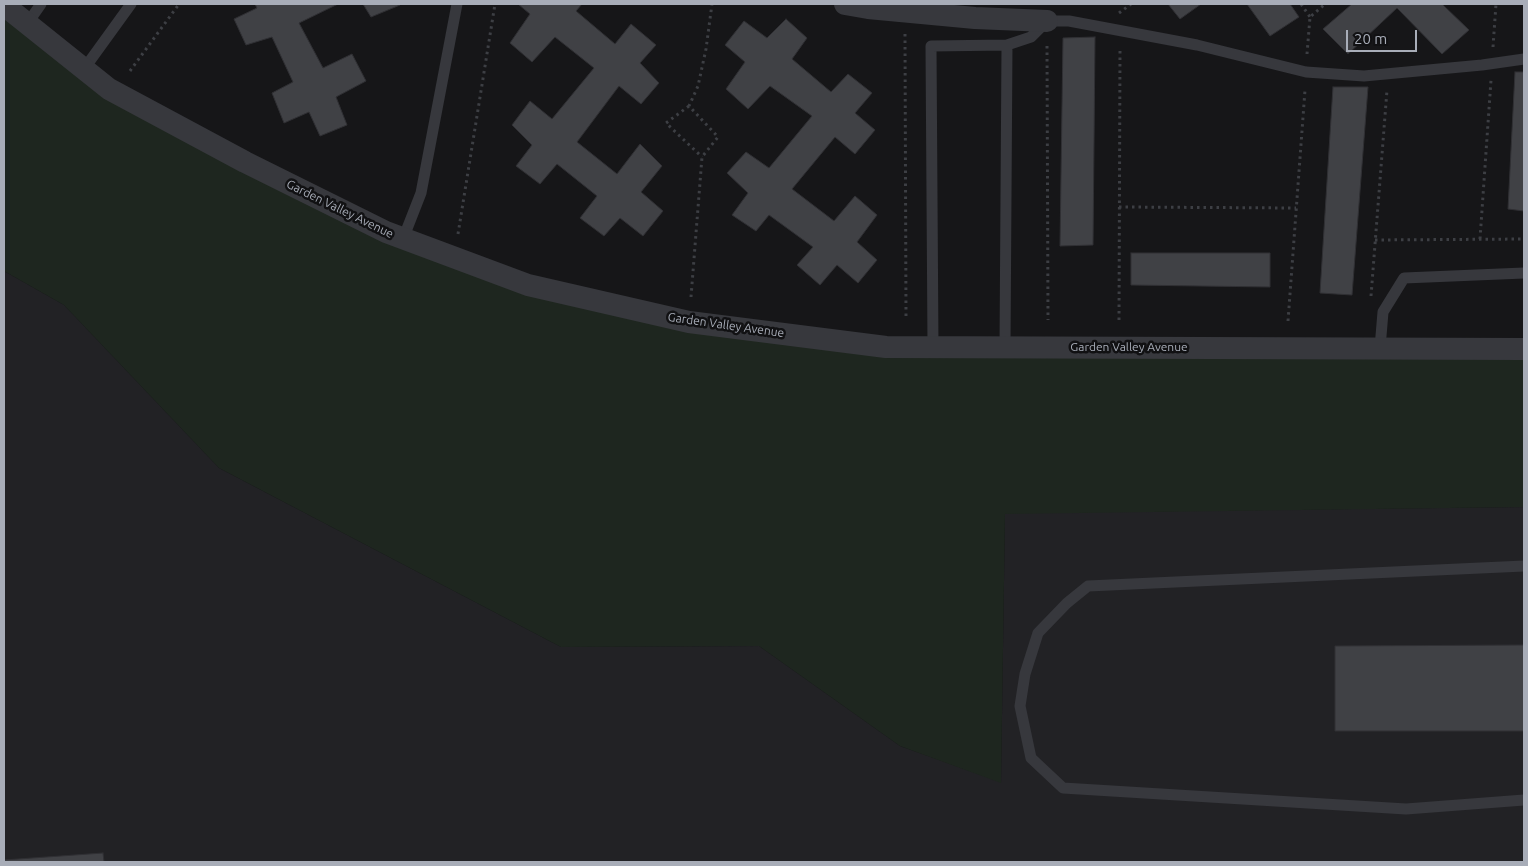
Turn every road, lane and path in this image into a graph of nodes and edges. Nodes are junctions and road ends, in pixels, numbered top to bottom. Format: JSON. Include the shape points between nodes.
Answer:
{"nodes":[{"id":1,"x":42,"y":4,"type":"edge"},
{"id":2,"x":131,"y":4,"type":"edge"},
{"id":3,"x":179,"y":4,"type":"edge"},
{"id":4,"x":456,"y":4,"type":"edge"},
{"id":5,"x":495,"y":4,"type":"edge"},
{"id":6,"x":712,"y":4,"type":"edge"},
{"id":7,"x":846,"y":4,"type":"edge"},
{"id":8,"x":1301,"y":4,"type":"edge"},
{"id":9,"x":1325,"y":4,"type":"edge"},
{"id":10,"x":1496,"y":4,"type":"edge"},
{"id":11,"x":4,"y":5,"type":"edge"},
{"id":12,"x":905,"y":12,"type":"junction"},
{"id":13,"x":1310,"y":17,"type":"junction"},
{"id":14,"x":1047,"y":21,"type":"junction"},
{"id":15,"x":27,"y":24,"type":"junction"},
{"id":16,"x":1120,"y":31,"type":"junction"},
{"id":17,"x":1007,"y":45,"type":"junction"},
{"id":18,"x":1524,"y":59,"type":"edge"},
{"id":19,"x":1492,"y":63,"type":"junction"},
{"id":20,"x":84,"y":69,"type":"junction"},
{"id":21,"x":130,"y":71,"type":"dead end"},
{"id":22,"x":1306,"y":72,"type":"junction"},
{"id":23,"x":1388,"y":74,"type":"junction"},
{"id":24,"x":689,"y":106,"type":"junction"},
{"id":25,"x":702,"y":157,"type":"junction"},
{"id":26,"x":1119,"y":207,"type":"junction"},
{"id":27,"x":1296,"y":208,"type":"junction"},
{"id":28,"x":458,"y":234,"type":"dead end"},
{"id":29,"x":403,"y":239,"type":"junction"},
{"id":30,"x":1480,"y":239,"type":"junction"},
{"id":31,"x":1524,"y":239,"type":"edge"},
{"id":32,"x":1376,"y":240,"type":"junction"},
{"id":33,"x":1524,"y":273,"type":"edge"},
{"id":34,"x":691,"y":296,"type":"dead end"},
{"id":35,"x":1371,"y":303,"type":"dead end"},
{"id":36,"x":906,"y":319,"type":"dead end"},
{"id":37,"x":1048,"y":320,"type":"dead end"},
{"id":38,"x":1119,"y":320,"type":"dead end"},
{"id":39,"x":1288,"y":321,"type":"dead end"},
{"id":40,"x":933,"y":347,"type":"junction"},
{"id":41,"x":1005,"y":347,"type":"junction"},
{"id":42,"x":1380,"y":348,"type":"junction"},
{"id":43,"x":1524,"y":349,"type":"edge"},
{"id":44,"x":1524,"y":566,"type":"edge"},
{"id":45,"x":1524,"y":800,"type":"edge"}],
"edges":[{"from":1,"to":15,"type":"lane"},
{"from":2,"to":20,"type":"lane"},
{"from":3,"to":21,"type":"path"},
{"from":4,"to":29,"type":"lane","via":[[421,193]]},
{"from":5,"to":28,"type":"path"},
{"from":6,"to":24,"type":"path","via":[[698,86]]},
{"from":7,"to":12,"type":"street"},
{"from":8,"to":13,"type":"path"},
{"from":9,"to":13,"type":"path"},
{"from":10,"to":19,"type":"path"},
{"from":11,"to":15,"type":"street","name":"Garden Valley Avenue"},
{"from":12,"to":14,"type":"street"},
{"from":12,"to":36,"type":"path"},
{"from":13,"to":22,"type":"path"},
{"from":14,"to":16,"type":"lane"},
{"from":14,"to":17,"type":"lane","via":[[1031,37]]},
{"from":14,"to":37,"type":"path"},
{"from":15,"to":20,"type":"street","name":"Garden Valley Avenue"},
{"from":16,"to":22,"type":"lane","via":[[1197,44]]},
{"from":16,"to":26,"type":"path"},
{"from":17,"to":40,"type":"lane","via":[[931,46]]},
{"from":17,"to":41,"type":"lane"},
{"from":18,"to":19,"type":"lane"},
{"from":19,"to":23,"type":"lane"},
{"from":19,"to":30,"type":"path"},
{"from":20,"to":29,"type":"street","name":"Garden Valley Avenue","via":[[109,89],[245,162]]},
{"from":22,"to":23,"type":"lane","via":[[1364,76]]},
{"from":22,"to":27,"type":"path"},
{"from":23,"to":32,"type":"path"},
{"from":24,"to":25,"type":"path","via":[[718,137]]},
{"from":24,"to":25,"type":"path","via":[[666,123]]},
{"from":25,"to":34,"type":"path"},
{"from":26,"to":27,"type":"path"},
{"from":26,"to":38,"type":"path"},
{"from":27,"to":39,"type":"path"},
{"from":29,"to":40,"type":"street","name":"Garden Valley Avenue","via":[[528,285],[689,322],[886,347]]},
{"from":30,"to":31,"type":"path"},
{"from":30,"to":32,"type":"path"},
{"from":32,"to":35,"type":"path"},
{"from":33,"to":42,"type":"lane","via":[[1404,278],[1383,312]]},
{"from":40,"to":41,"type":"street","name":"Garden Valley Avenue"},
{"from":41,"to":42,"type":"street","name":"Garden Valley Avenue"},
{"from":42,"to":43,"type":"street","name":"Garden Valley Avenue"},
{"from":44,"to":45,"type":"lane","via":[[1088,586],[1038,632],[1025,674],[1020,706],[1032,758],[1063,788],[1406,809]]}]}
